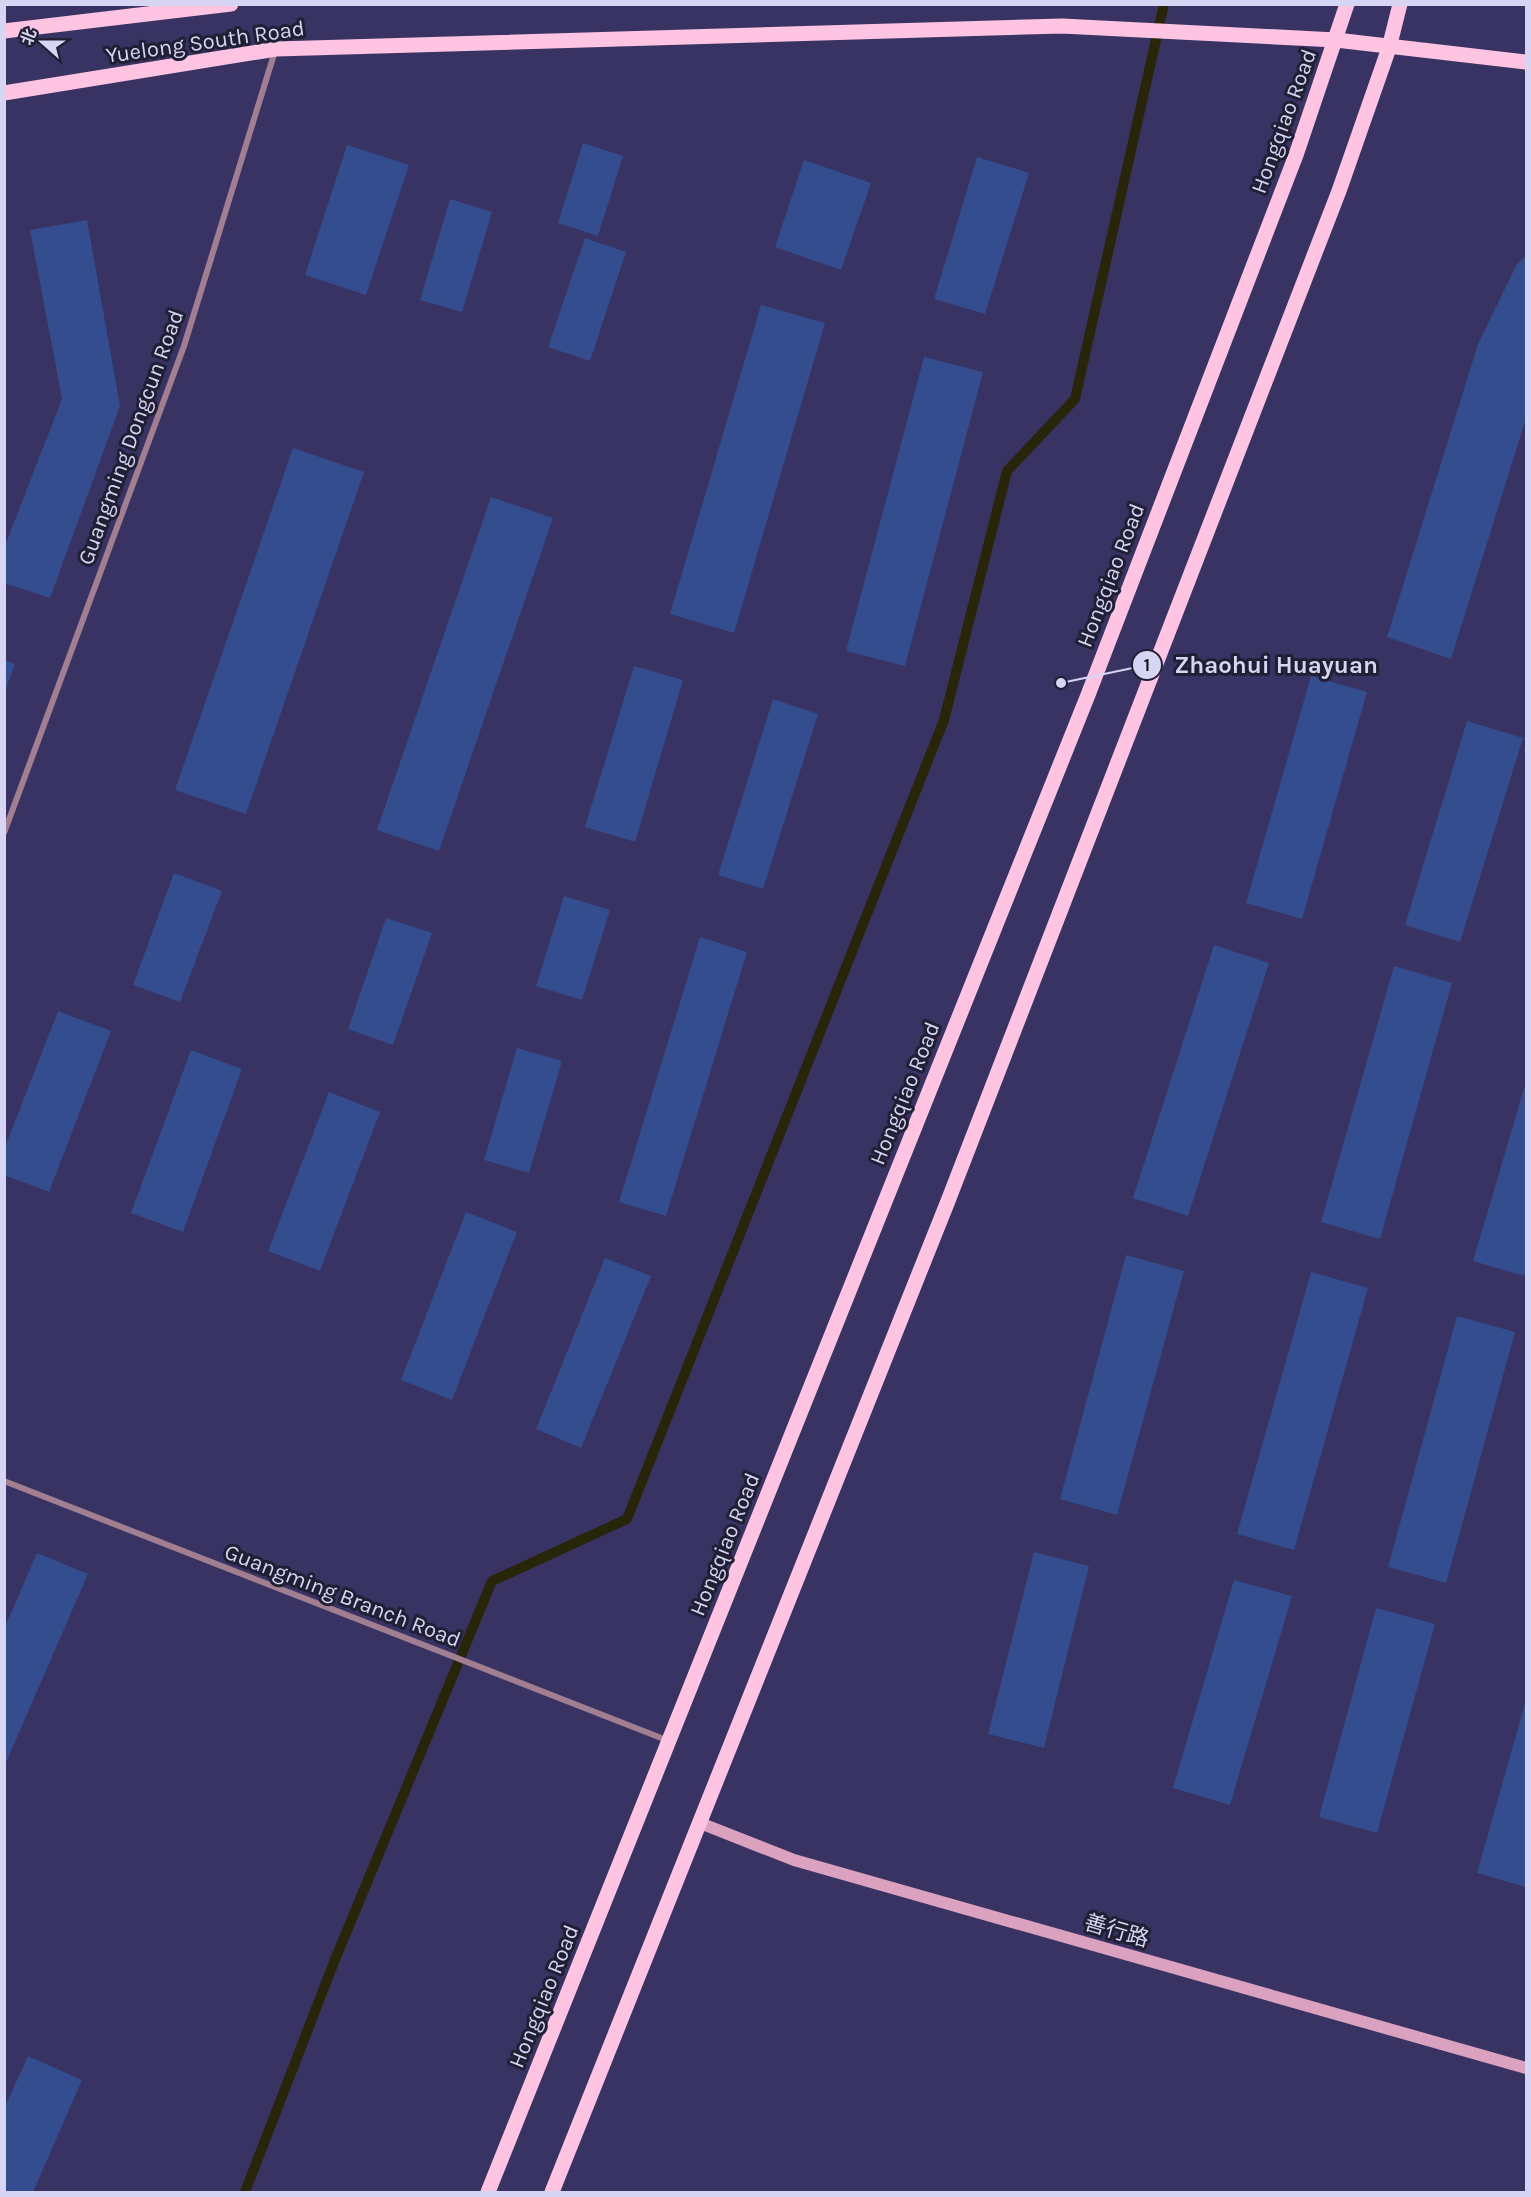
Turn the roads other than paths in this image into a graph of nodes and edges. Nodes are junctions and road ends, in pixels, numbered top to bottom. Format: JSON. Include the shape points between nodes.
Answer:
{"nodes":[{"id":1,"x":231,"y":4,"type":"edge"},
{"id":2,"x":1347,"y":4,"type":"edge"},
{"id":3,"x":1400,"y":4,"type":"edge"},
{"id":4,"x":4,"y":31,"type":"edge"},
{"id":5,"x":1336,"y":40,"type":"junction"},
{"id":6,"x":1389,"y":48,"type":"junction"},
{"id":7,"x":276,"y":49,"type":"junction"},
{"id":8,"x":1527,"y":62,"type":"edge"},
{"id":9,"x":4,"y":93,"type":"edge"},
{"id":10,"x":4,"y":833,"type":"edge"},
{"id":11,"x":4,"y":1481,"type":"edge"},
{"id":12,"x":669,"y":1741,"type":"junction"},
{"id":13,"x":700,"y":1823,"type":"junction"},
{"id":14,"x":1527,"y":2068,"type":"edge"},
{"id":15,"x":488,"y":2193,"type":"edge"},
{"id":16,"x":552,"y":2193,"type":"edge"}],
"edges":[{"from":1,"to":4,"type":"main road","name":"Yuelong South Road"},
{"from":2,"to":5,"type":"main road","name":"Hongqiao Road"},
{"from":3,"to":6,"type":"main road"},
{"from":5,"to":6,"type":"main road","name":"Yuelong South Road"},
{"from":5,"to":7,"type":"main road","name":"Yuelong South Road","via":[[1062,26]]},
{"from":5,"to":12,"type":"main road","name":"Hongqiao Road","via":[[1296,155],[1083,706]]},
{"from":6,"to":8,"type":"main road","name":"Yuelong South Road"},
{"from":6,"to":13,"type":"main road","via":[[1339,191],[948,1201]]},
{"from":7,"to":9,"type":"main road","name":"Yuelong South Road"},
{"from":7,"to":10,"type":"street","name":"Guangming Dongcun Road","via":[[184,346]]},
{"from":11,"to":12,"type":"street","name":"Guangming Branch Road"},
{"from":12,"to":15,"type":"main road","name":"Hongqiao Road"},
{"from":13,"to":14,"type":"street","name":"善行路","via":[[795,1860]]},
{"from":13,"to":16,"type":"main road"}]}
